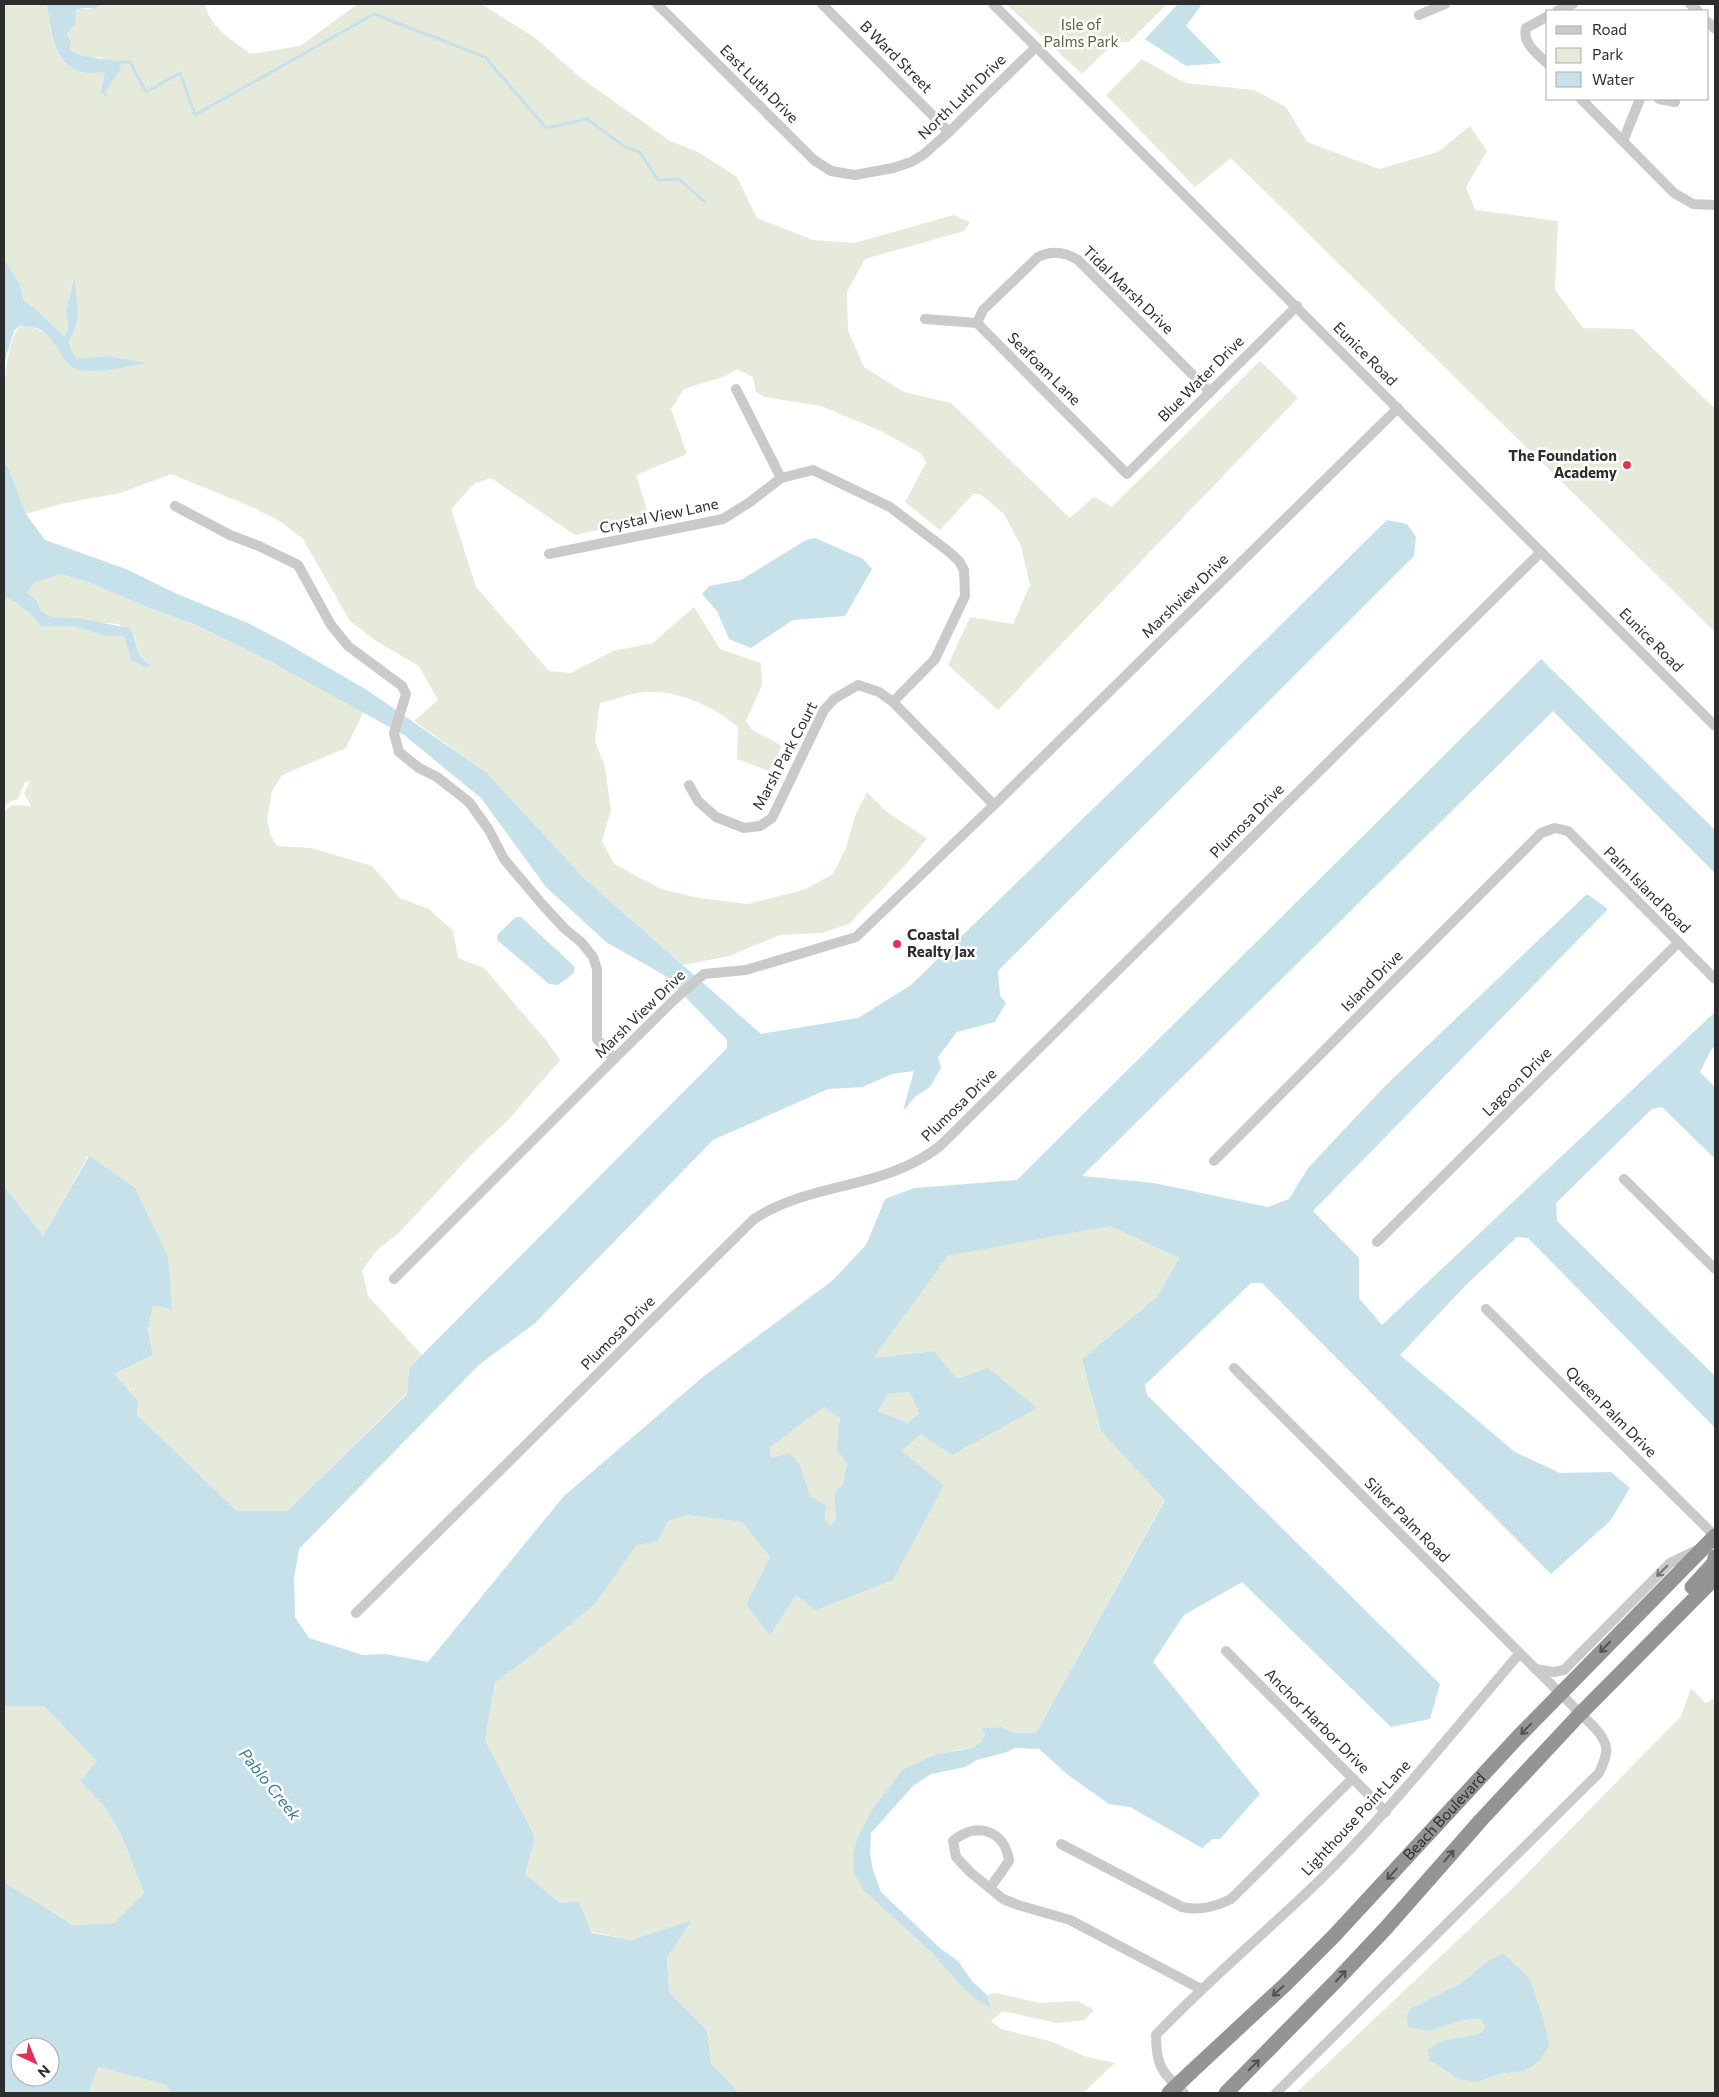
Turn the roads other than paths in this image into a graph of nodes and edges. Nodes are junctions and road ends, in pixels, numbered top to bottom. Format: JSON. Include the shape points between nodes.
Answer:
{"nodes":[{"id":1,"x":658,"y":4,"type":"edge"},
{"id":2,"x":822,"y":4,"type":"edge"},
{"id":3,"x":993,"y":4,"type":"edge"},
{"id":4,"x":1445,"y":4,"type":"edge"},
{"id":5,"x":1573,"y":4,"type":"edge"},
{"id":6,"x":1559,"y":10,"type":"edge"},
{"id":7,"x":1419,"y":15,"type":"dead end"},
{"id":8,"x":1546,"y":17,"type":"edge"},
{"id":9,"x":1036,"y":47,"type":"junction"},
{"id":10,"x":1546,"y":62,"type":"edge"},
{"id":11,"x":1582,"y":100,"type":"edge"},
{"id":12,"x":1640,"y":100,"type":"edge"},
{"id":13,"x":1664,"y":100,"type":"edge"},
{"id":14,"x":1675,"y":102,"type":"dead end"},
{"id":15,"x":949,"y":132,"type":"junction"},
{"id":16,"x":1623,"y":142,"type":"junction"},
{"id":17,"x":848,"y":174,"type":"joint"},
{"id":18,"x":1715,"y":204,"type":"edge"},
{"id":19,"x":1297,"y":306,"type":"junction"},
{"id":20,"x":925,"y":318,"type":"dead end"},
{"id":21,"x":977,"y":323,"type":"junction"},
{"id":22,"x":736,"y":389,"type":"dead end"},
{"id":23,"x":1210,"y":392,"type":"junction"},
{"id":24,"x":1398,"y":408,"type":"junction"},
{"id":25,"x":1127,"y":474,"type":"joint"},
{"id":26,"x":780,"y":478,"type":"junction"},
{"id":27,"x":175,"y":506,"type":"dead end"},
{"id":28,"x":1541,"y":552,"type":"junction"},
{"id":29,"x":549,"y":554,"type":"dead end"},
{"id":30,"x":893,"y":702,"type":"junction"},
{"id":31,"x":1715,"y":726,"type":"edge"},
{"id":32,"x":689,"y":785,"type":"dead end"},
{"id":33,"x":994,"y":805,"type":"junction"},
{"id":34,"x":1554,"y":828,"type":"joint"},
{"id":35,"x":1678,"y":943,"type":"junction"},
{"id":36,"x":1715,"y":980,"type":"edge"},
{"id":37,"x":614,"y":1059,"type":"junction"},
{"id":38,"x":1214,"y":1161,"type":"dead end"},
{"id":39,"x":1624,"y":1179,"type":"dead end"},
{"id":40,"x":1377,"y":1242,"type":"dead end"},
{"id":41,"x":1715,"y":1269,"type":"edge"},
{"id":42,"x":394,"y":1279,"type":"dead end"},
{"id":43,"x":1486,"y":1309,"type":"dead end"},
{"id":44,"x":1234,"y":1368,"type":"dead end"},
{"id":45,"x":1713,"y":1544,"type":"edge"},
{"id":46,"x":1715,"y":1578,"type":"edge"},
{"id":47,"x":356,"y":1613,"type":"dead end"},
{"id":48,"x":1226,"y":1651,"type":"dead end"},
{"id":49,"x":1519,"y":1654,"type":"junction"},
{"id":50,"x":1535,"y":1669,"type":"junction"},
{"id":51,"x":1615,"y":1678,"type":"junction"},
{"id":52,"x":1559,"y":1694,"type":"junction"},
{"id":53,"x":1580,"y":1714,"type":"junction"},
{"id":54,"x":1353,"y":1778,"type":"junction"},
{"id":55,"x":1386,"y":1812,"type":"junction"},
{"id":56,"x":1061,"y":1844,"type":"dead end"},
{"id":57,"x":990,"y":1888,"type":"junction"},
{"id":58,"x":1201,"y":1989,"type":"junction"},
{"id":59,"x":1170,"y":2093,"type":"edge"},
{"id":60,"x":1184,"y":2093,"type":"edge"},
{"id":61,"x":1226,"y":2093,"type":"edge"},
{"id":62,"x":1276,"y":2093,"type":"edge"}],
"edges":[{"from":1,"to":17,"type":"street","name":"East Luth Drive","via":[[814,160],[831,171]]},
{"from":2,"to":15,"type":"street","name":"B Ward Street"},
{"from":3,"to":9,"type":"street","name":"Eunice Road"},
{"from":4,"to":7,"type":"street"},
{"from":5,"to":6,"type":"street"},
{"from":8,"to":10,"type":"street","via":[[1526,28],[1524,36],[1526,43]]},
{"from":9,"to":15,"type":"street","name":"North Luth Drive"},
{"from":9,"to":19,"type":"street","name":"Eunice Road"},
{"from":11,"to":16,"type":"street"},
{"from":12,"to":16,"type":"street"},
{"from":13,"to":14,"type":"street"},
{"from":15,"to":17,"type":"street","name":"North Luth Drive","via":[[911,162],[864,174]]},
{"from":16,"to":18,"type":"street","via":[[1682,199],[1692,204]]},
{"from":19,"to":23,"type":"street","name":"Blue Water Drive"},
{"from":19,"to":24,"type":"street","name":"Eunice Road"},
{"from":20,"to":21,"type":"street"},
{"from":21,"to":23,"type":"street","name":"Tidal Marsh Drive","via":[[983,310],[1038,257],[1048,252],[1063,253],[1078,260]]},
{"from":21,"to":25,"type":"street","name":"Seafoam Lane"},
{"from":22,"to":26,"type":"street"},
{"from":23,"to":25,"type":"street","name":"Blue Water Drive"},
{"from":24,"to":28,"type":"street","name":"Eunice Road"},
{"from":24,"to":33,"type":"street","name":"Marshview Drive"},
{"from":26,"to":29,"type":"street","name":"Crystal View Lane","via":[[723,519]]},
{"from":26,"to":30,"type":"street","name":"Crystal View Lane","via":[[813,470],[855,488],[890,506],[948,551],[964,570],[965,596],[935,659]]},
{"from":27,"to":37,"type":"street","via":[[230,536],[298,565],[331,624],[348,646],[402,686],[406,694],[394,733],[399,752],[469,802],[504,859],[593,957],[597,979],[597,1039]]},
{"from":28,"to":31,"type":"street","name":"Eunice Road"},
{"from":28,"to":47,"type":"street","name":"Plumosa Drive","via":[[940,1146],[900,1170],[779,1205],[754,1219]]},
{"from":30,"to":32,"type":"street","name":"Marsh Park Court","via":[[879,692],[858,686],[834,700],[815,727],[772,818],[760,826],[744,828],[716,817],[698,801]]},
{"from":30,"to":33,"type":"street","name":"Marsh Park Court"},
{"from":33,"to":37,"type":"street","name":"Marsh View Drive","via":[[856,937],[746,970],[704,974]]},
{"from":34,"to":35,"type":"street","name":"Palm Island Road","via":[[1568,831]]},
{"from":34,"to":38,"type":"street","name":"Island Drive","via":[[1533,840]]},
{"from":35,"to":36,"type":"street","name":"Palm Island Road"},
{"from":35,"to":40,"type":"street","name":"Lagoon Drive"},
{"from":37,"to":42,"type":"street","name":"Marsh View Drive"},
{"from":39,"to":41,"type":"street"},
{"from":43,"to":45,"type":"street","name":"Queen Palm Drive"},
{"from":44,"to":49,"type":"street","name":"Silver Palm Road"},
{"from":45,"to":50,"type":"street","one_way":true,"via":[[1670,1563],[1564,1670]]},
{"from":45,"to":51,"type":"highway","via":[[1714,1563],[1628,1651]]},
{"from":45,"to":52,"type":"highway","name":"Beach Boulevard","one_way":true},
{"from":46,"to":51,"type":"highway"},
{"from":48,"to":54,"type":"street","name":"Anchor Harbor Drive"},
{"from":49,"to":50,"type":"street","name":"Silver Palm Road"},
{"from":49,"to":55,"type":"street","name":"Lighthouse Point Lane"},
{"from":50,"to":52,"type":"street","name":"Silver Palm Road"},
{"from":51,"to":53,"type":"highway"},
{"from":52,"to":53,"type":"street","name":"Silver Palm Road"},
{"from":52,"to":59,"type":"highway","name":"Beach Boulevard","one_way":true,"bridge":true,"via":[[1333,1936]]},
{"from":61,"to":53,"type":"highway","one_way":true,"via":[[1386,1928]]},
{"from":53,"to":62,"type":"street","name":"Silver Palm Road","via":[[1597,1731],[1608,1754],[1599,1773]]},
{"from":54,"to":55,"type":"street","name":"Anchor Harbor Drive"},
{"from":54,"to":56,"type":"street","via":[[1231,1899],[1216,1906],[1194,1910],[1182,1907]]},
{"from":55,"to":58,"type":"street","name":"Lighthouse Point Lane","via":[[1322,1877]]},
{"from":57,"to":57,"type":"street","via":[[956,1857],[953,1841],[960,1835],[986,1831],[995,1834],[1005,1845],[1009,1861]]},
{"from":57,"to":58,"type":"street","via":[[1018,1906],[1070,1920]]},
{"from":58,"to":60,"type":"street","name":"Lighthouse Point Lane","via":[[1156,2035],[1156,2054],[1162,2072]]}]}
